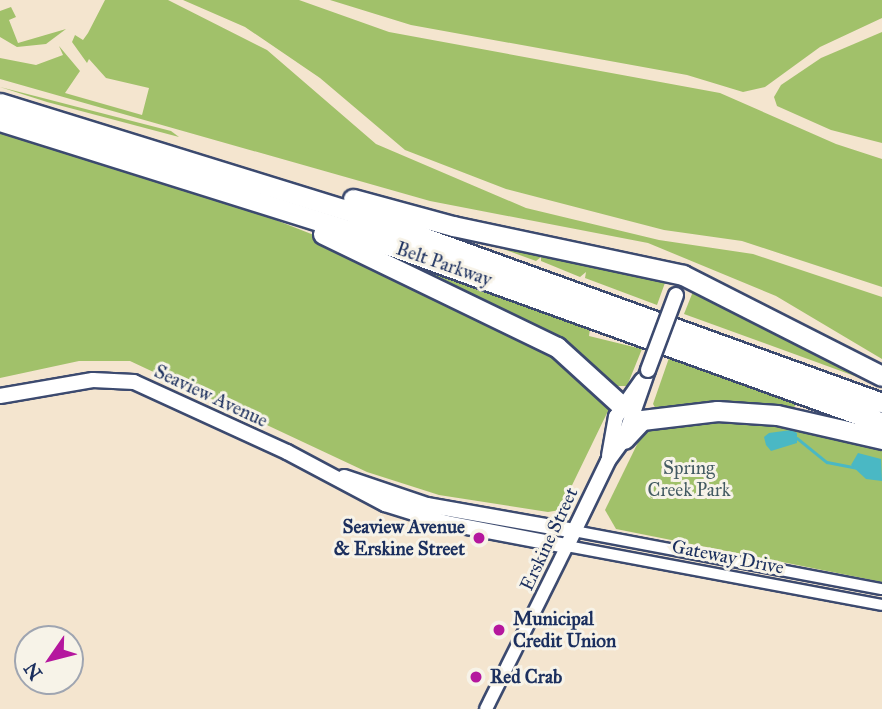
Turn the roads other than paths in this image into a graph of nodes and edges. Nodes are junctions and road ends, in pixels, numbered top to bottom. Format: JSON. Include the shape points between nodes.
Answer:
{"nodes":[{"id":1,"x":0,"y":103,"type":"edge"},
{"id":2,"x":0,"y":121,"type":"edge"},
{"id":3,"x":106,"y":133,"type":"junction"},
{"id":4,"x":253,"y":199,"type":"junction"},
{"id":5,"x":684,"y":275,"type":"junction"},
{"id":6,"x":648,"y":370,"type":"junction"},
{"id":7,"x":882,"y":376,"type":"edge"},
{"id":8,"x":0,"y":396,"type":"edge"},
{"id":9,"x":882,"y":403,"type":"edge"},
{"id":10,"x":623,"y":407,"type":"junction"},
{"id":11,"x":882,"y":423,"type":"edge"},
{"id":12,"x":624,"y":439,"type":"junction"},
{"id":13,"x":882,"y":439,"type":"edge"},
{"id":14,"x":608,"y":461,"type":"junction"},
{"id":15,"x":318,"y":468,"type":"junction"},
{"id":16,"x":574,"y":531,"type":"junction"},
{"id":17,"x":567,"y":545,"type":"junction"},
{"id":18,"x":882,"y":589,"type":"edge"},
{"id":19,"x":882,"y":605,"type":"edge"},
{"id":20,"x":486,"y":709,"type":"edge"}],
"edges":[{"from":1,"to":3,"type":"highway","name":"Belt Parkway"},
{"from":2,"to":4,"type":"highway","name":"Belt Parkway"},
{"from":3,"to":5,"type":"highway","via":[[197,150],[428,220]]},
{"from":3,"to":9,"type":"highway","name":"Belt Parkway","via":[[451,246]]},
{"from":4,"to":10,"type":"highway","via":[[557,347]]},
{"from":4,"to":11,"type":"highway","name":"Belt Parkway"},
{"from":5,"to":6,"type":"main road","name":"Erskine Street","bridge":true},
{"from":5,"to":7,"type":"highway"},
{"from":6,"to":10,"type":"main road","name":"Erskine Street"},
{"from":6,"to":12,"type":"main road","name":"Erskine Street"},
{"from":8,"to":15,"type":"main road","name":"Seaview Avenue","via":[[93,380],[134,382]]},
{"from":10,"to":14,"type":"main road","name":"Erskine Street","via":[[616,417]]},
{"from":12,"to":13,"type":"highway","via":[[646,419],[726,411],[777,415]]},
{"from":12,"to":14,"type":"main road","name":"Erskine Street"},
{"from":14,"to":16,"type":"main road","name":"Erskine Street"},
{"from":15,"to":16,"type":"main road","name":"Seaview Avenue","via":[[427,505]]},
{"from":15,"to":17,"type":"main road","name":"Seaview Avenue","via":[[372,499],[412,514]]},
{"from":16,"to":17,"type":"main road","name":"Erskine Street"},
{"from":16,"to":18,"type":"street","name":"Gateway Drive"},
{"from":17,"to":19,"type":"street","name":"Gateway Drive"},
{"from":17,"to":20,"type":"street","name":"Erskine Street"}]}
